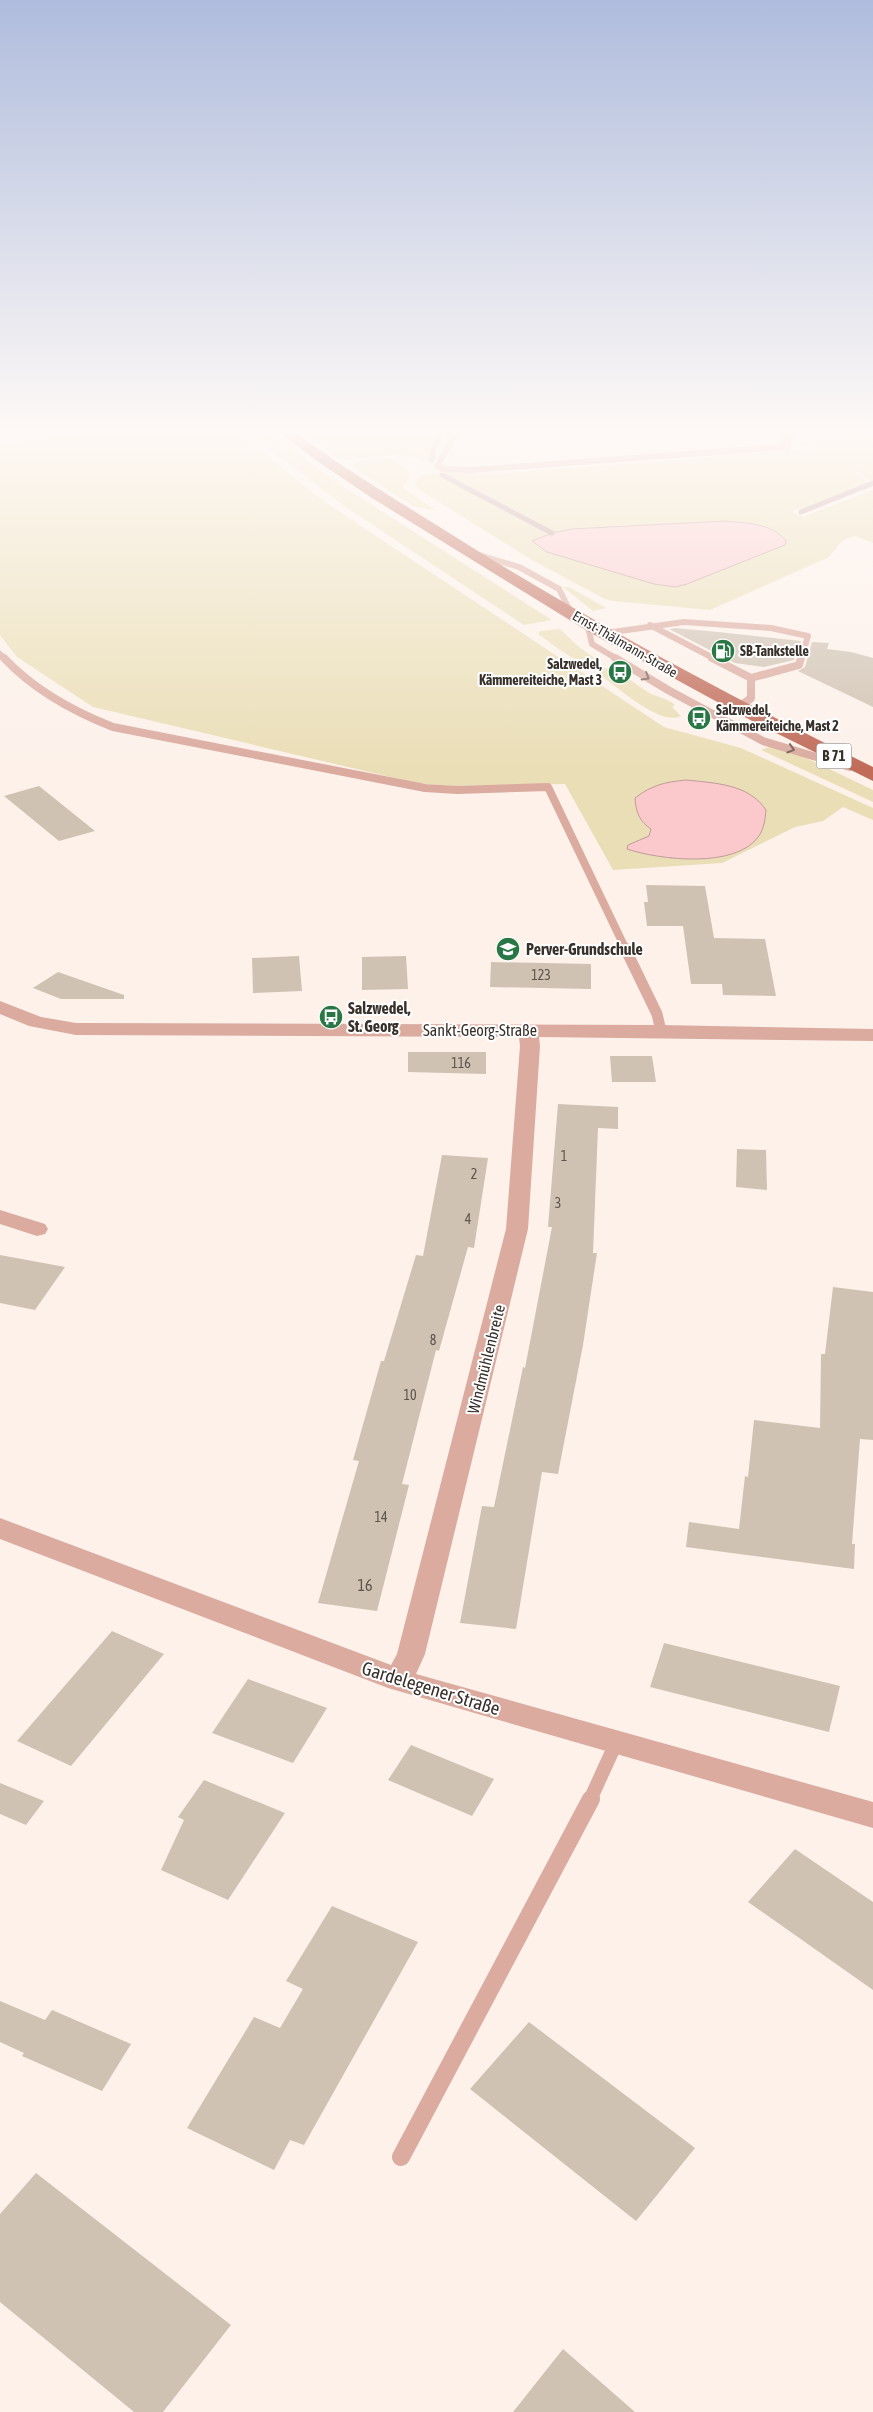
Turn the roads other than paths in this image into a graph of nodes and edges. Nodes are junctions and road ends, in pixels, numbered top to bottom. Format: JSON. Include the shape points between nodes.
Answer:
{"nodes":[{"id":1,"x":454,"y":545,"type":"edge"},
{"id":2,"x":587,"y":623,"type":"junction"},
{"id":3,"x":650,"y":625,"type":"junction"},
{"id":4,"x":606,"y":633,"type":"junction"},
{"id":5,"x":0,"y":654,"type":"edge"},
{"id":6,"x":751,"y":678,"type":"junction"},
{"id":7,"x":738,"y":708,"type":"junction"},
{"id":8,"x":871,"y":774,"type":"edge"},
{"id":9,"x":0,"y":1007,"type":"edge"},
{"id":10,"x":528,"y":1030,"type":"junction"},
{"id":11,"x":661,"y":1030,"type":"junction"},
{"id":12,"x":873,"y":1035,"type":"edge"},
{"id":13,"x":0,"y":1217,"type":"edge"},
{"id":14,"x":37,"y":1229,"type":"dead end"},
{"id":15,"x":0,"y":1528,"type":"edge"},
{"id":16,"x":398,"y":1680,"type":"junction"},
{"id":17,"x":616,"y":1743,"type":"junction"},
{"id":18,"x":873,"y":1815,"type":"edge"},
{"id":19,"x":401,"y":2157,"type":"dead end"}],
"edges":[{"from":1,"to":2,"type":"main road","name":"Ernst-Thälmann-Straße","number":"B 71"},
{"from":2,"to":4,"type":"main road","name":"Ernst-Thälmann-Straße","number":"B 71"},
{"from":2,"to":8,"type":"lane","one_way":true,"via":[[592,644],[668,690],[763,741]]},
{"from":3,"to":4,"type":"lane"},
{"from":3,"to":6,"type":"lane"},
{"from":3,"to":6,"type":"lane","via":[[724,623],[808,636],[799,665]]},
{"from":4,"to":7,"type":"main road","name":"Ernst-Thälmann-Straße","number":"B 71"},
{"from":5,"to":11,"type":"lane","via":[[52,697],[86,716],[113,726],[425,788],[548,787],[657,1014]]},
{"from":6,"to":7,"type":"lane","via":[[751,698]]},
{"from":7,"to":8,"type":"main road","name":"Ernst-Thälmann-Straße","number":"B 71"},
{"from":9,"to":10,"type":"street","name":"Sankt-Georg-Straße","via":[[36,1022],[76,1029]]},
{"from":10,"to":11,"type":"street","name":"Sankt-Georg-Straße"},
{"from":10,"to":16,"type":"street","name":"Windmühlenbreite","via":[[530,1046],[518,1229],[411,1654]]},
{"from":11,"to":12,"type":"street","name":"Sankt-Georg-Straße"},
{"from":13,"to":14,"type":"street"},
{"from":15,"to":16,"type":"street","name":"Gardelegener Straße"},
{"from":16,"to":17,"type":"street","name":"Gardelegener Straße"},
{"from":17,"to":18,"type":"street","name":"Gardelegener Straße"},
{"from":17,"to":19,"type":"lane","via":[[602,1778]]}]}
